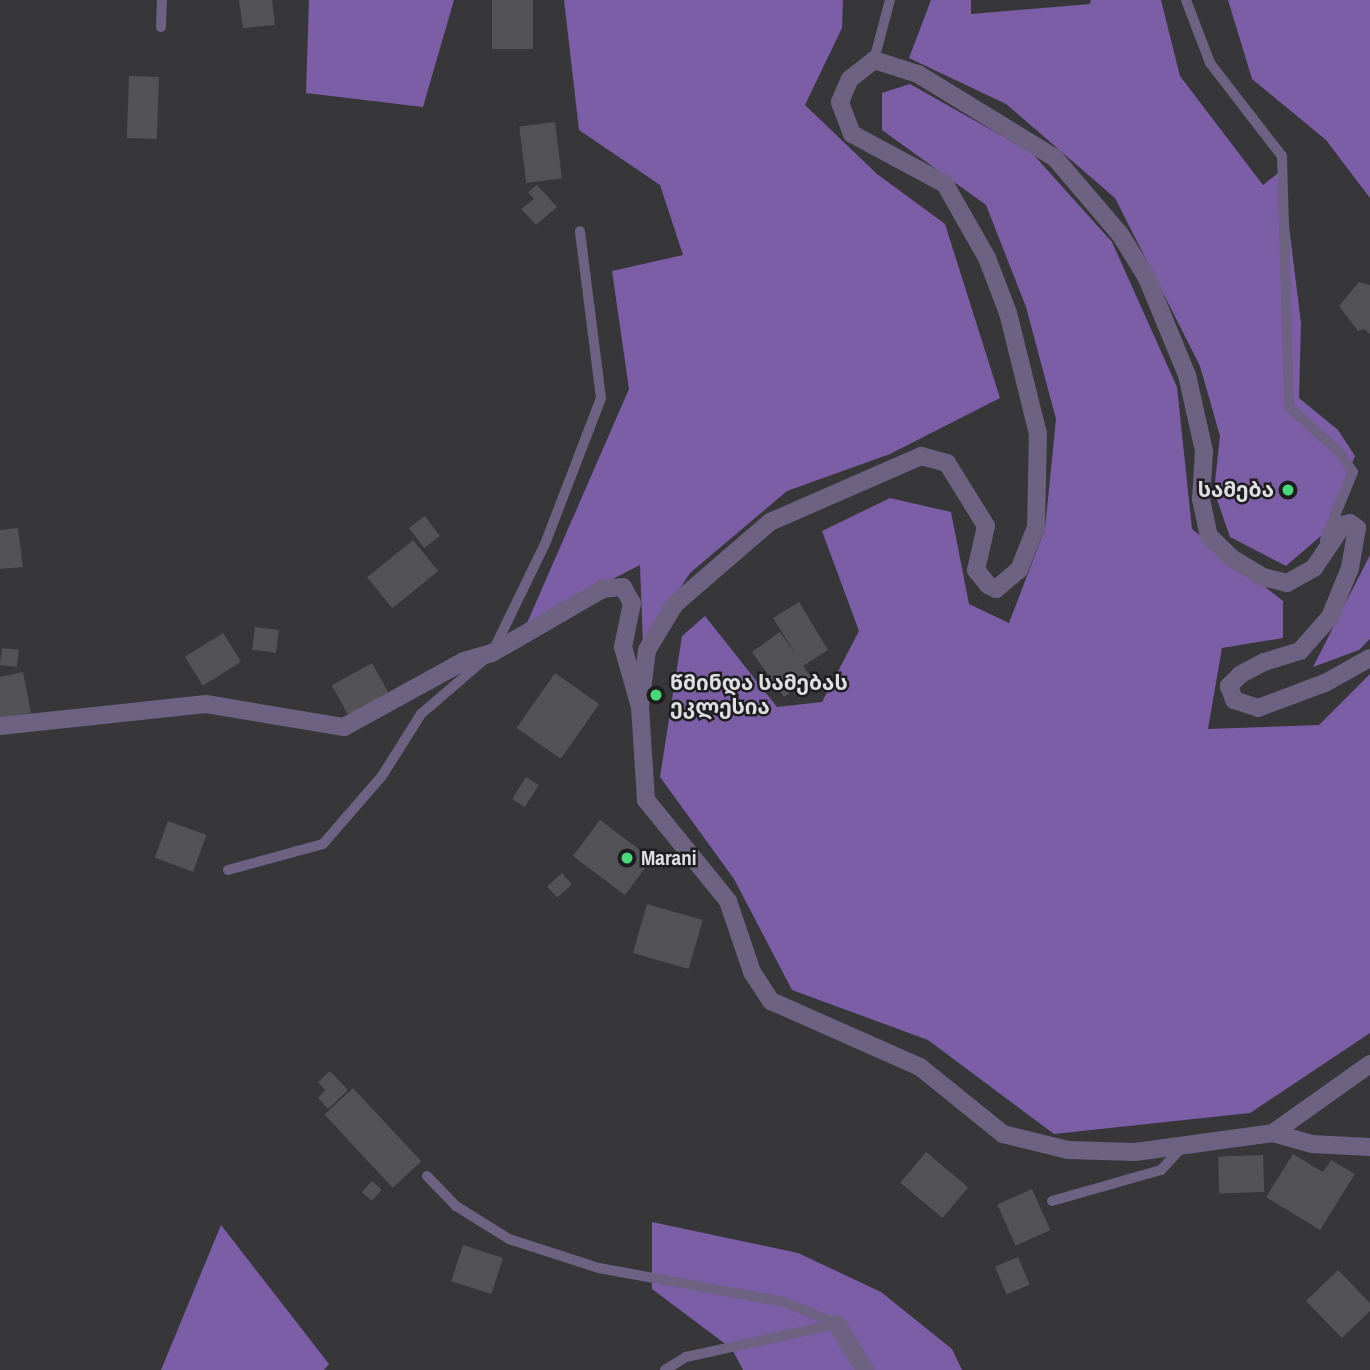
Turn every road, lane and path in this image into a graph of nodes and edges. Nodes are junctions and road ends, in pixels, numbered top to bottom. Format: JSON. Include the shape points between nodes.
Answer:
{"nodes":[{"id":1,"x":162,"y":0,"type":"edge"},
{"id":2,"x":890,"y":0,"type":"edge"},
{"id":3,"x":1186,"y":0,"type":"edge"},
{"id":4,"x":161,"y":27,"type":"dead end"},
{"id":5,"x":874,"y":60,"type":"junction"},
{"id":6,"x":580,"y":231,"type":"dead end"},
{"id":7,"x":1314,"y":568,"type":"junction"},
{"id":8,"x":492,"y":653,"type":"junction"},
{"id":9,"x":1370,"y":658,"type":"edge"},
{"id":10,"x":640,"y":707,"type":"junction"},
{"id":11,"x":0,"y":726,"type":"edge"},
{"id":12,"x":228,"y":870,"type":"dead end"},
{"id":13,"x":1370,"y":1064,"type":"edge"},
{"id":14,"x":1273,"y":1133,"type":"junction"},
{"id":15,"x":1184,"y":1145,"type":"junction"},
{"id":16,"x":1370,"y":1147,"type":"edge"},
{"id":17,"x":427,"y":1176,"type":"dead end"},
{"id":18,"x":1052,"y":1201,"type":"dead end"},
{"id":19,"x":837,"y":1324,"type":"junction"},
{"id":20,"x":665,"y":1370,"type":"edge"},
{"id":21,"x":865,"y":1370,"type":"edge"}],
"edges":[{"from":1,"to":4,"type":"lane"},
{"from":2,"to":5,"type":"lane"},
{"from":3,"to":7,"type":"lane","via":[[1210,63],[1282,156],[1279,177],[1289,407],[1339,452],[1353,472]]},
{"from":5,"to":7,"type":"street","via":[[930,82],[1055,158],[1080,183],[1120,233],[1147,278],[1187,375],[1204,450],[1201,499],[1209,536],[1233,559],[1263,577],[1287,583]]},
{"from":5,"to":10,"type":"street","via":[[850,79],[840,102],[852,134],[945,184],[987,258],[1008,313],[1038,434],[1037,527],[1020,570],[996,589],[988,585],[976,570],[986,526],[947,463],[921,456],[770,522],[675,604],[647,650]]},
{"from":6,"to":8,"type":"lane","via":[[601,398],[545,544]]},
{"from":7,"to":9,"type":"street","via":[[1343,525],[1354,524],[1357,534],[1350,568],[1330,617],[1300,651],[1240,675],[1229,686],[1234,700],[1258,708],[1325,683]]},
{"from":8,"to":10,"type":"street","via":[[603,589],[623,587],[632,603],[624,647]]},
{"from":8,"to":11,"type":"street","via":[[464,661],[344,727],[206,704]]},
{"from":8,"to":12,"type":"lane","via":[[421,714],[382,776],[323,844]]},
{"from":10,"to":15,"type":"street","via":[[646,800],[727,901],[752,972],[771,1001],[920,1067],[1003,1135],[1068,1150],[1135,1152]]},
{"from":13,"to":14,"type":"street"},
{"from":14,"to":15,"type":"street"},
{"from":14,"to":16,"type":"street","via":[[1312,1144]]},
{"from":15,"to":18,"type":"lane","via":[[1161,1170]]},
{"from":17,"to":19,"type":"lane","via":[[456,1206],[509,1239],[599,1268],[784,1302]]},
{"from":19,"to":20,"type":"lane","via":[[686,1357]]},
{"from":19,"to":21,"type":"street"}]}
